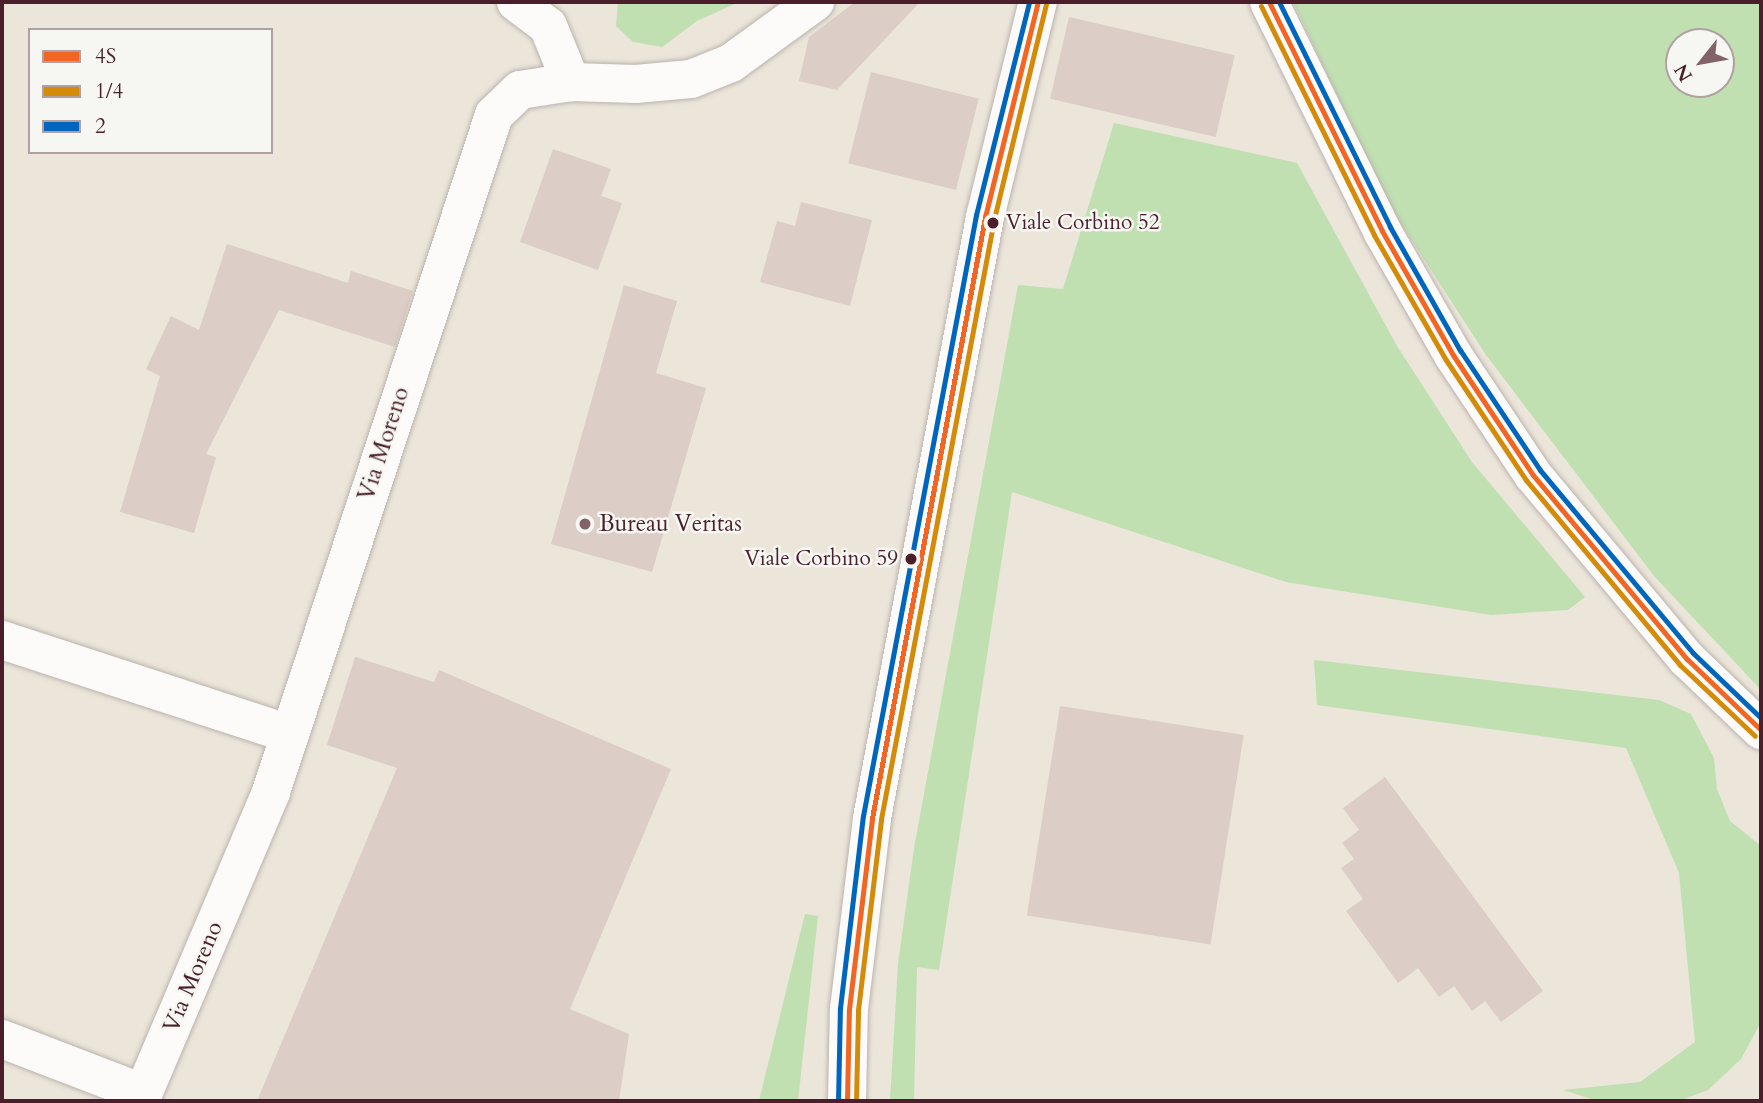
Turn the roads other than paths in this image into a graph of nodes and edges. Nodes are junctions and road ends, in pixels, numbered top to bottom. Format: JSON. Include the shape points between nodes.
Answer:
{"nodes":[{"id":1,"x":516,"y":2,"type":"edge"},
{"id":2,"x":815,"y":2,"type":"edge"},
{"id":3,"x":1038,"y":2,"type":"edge"},
{"id":4,"x":1269,"y":2,"type":"edge"},
{"id":5,"x":571,"y":82,"type":"junction"},
{"id":6,"x":2,"y":640,"type":"edge"},
{"id":7,"x":1761,"y":730,"type":"edge"},
{"id":8,"x":290,"y":734,"type":"junction"},
{"id":9,"x":2,"y":1039,"type":"edge"},
{"id":10,"x":142,"y":1097,"type":"edge"},
{"id":11,"x":847,"y":1101,"type":"edge"}],
"edges":[{"from":1,"to":5,"type":"main road","via":[[548,26]]},
{"from":2,"to":5,"type":"main road","name":"Via Moreno","via":[[732,63],[691,79],[636,85]]},
{"from":3,"to":11,"type":"main road","via":[[985,217],[872,818],[849,1009]]},
{"from":4,"to":7,"type":"main road","via":[[1382,231],[1453,355],[1533,475],[1687,659]]},
{"from":5,"to":8,"type":"main road","name":"Via Moreno","via":[[520,90],[494,115]]},
{"from":6,"to":8,"type":"main road"},
{"from":8,"to":10,"type":"main road","name":"Via Moreno","via":[[271,792]]},
{"from":9,"to":10,"type":"main road"}]}
